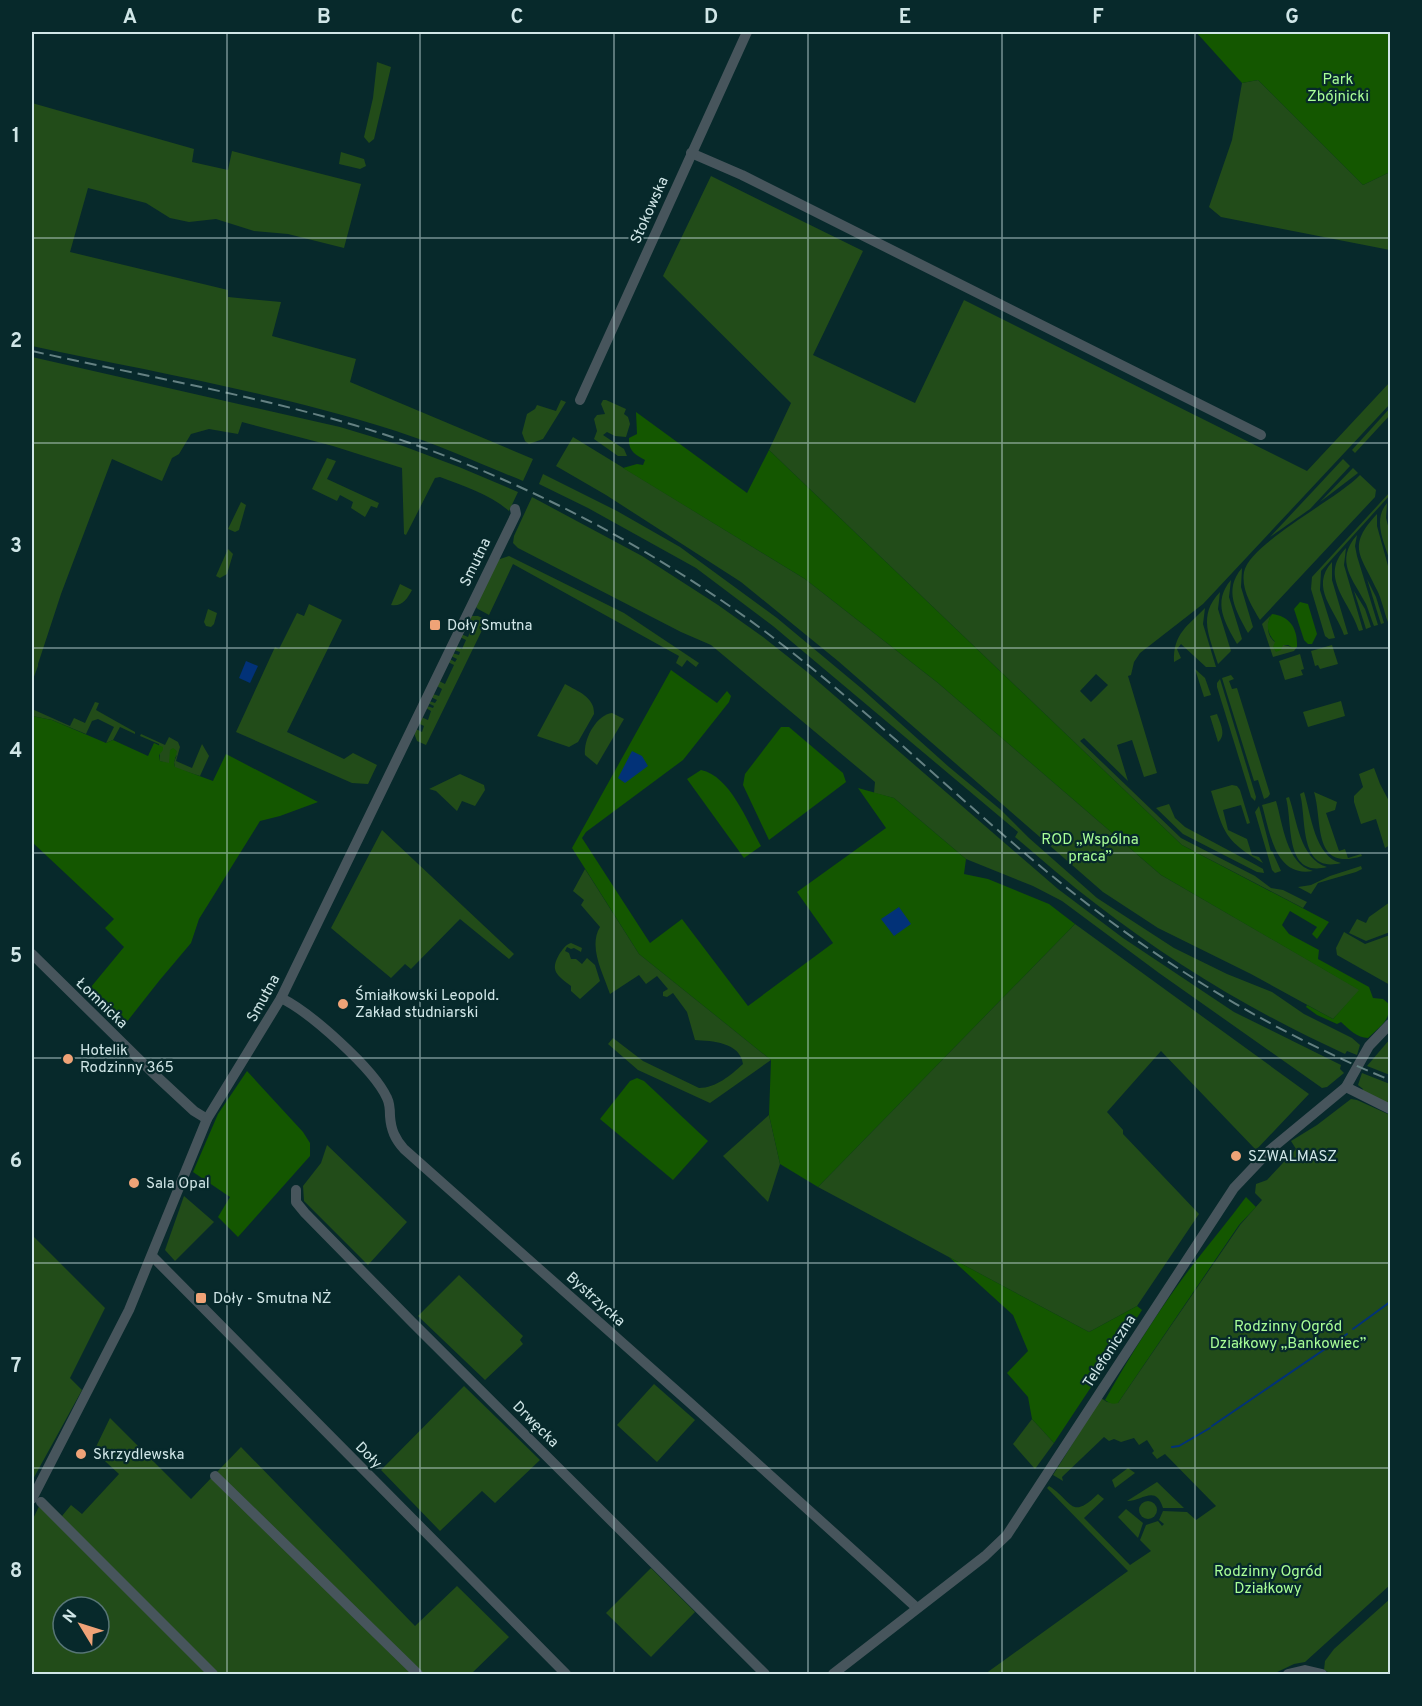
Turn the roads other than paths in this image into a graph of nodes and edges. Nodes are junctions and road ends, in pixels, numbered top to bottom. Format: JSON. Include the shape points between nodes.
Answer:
{"nodes":[{"id":1,"x":747,"y":32,"type":"edge"},
{"id":2,"x":691,"y":153,"type":"junction"},
{"id":3,"x":580,"y":400,"type":"dead end"},
{"id":4,"x":1261,"y":435,"type":"dead end"},
{"id":5,"x":515,"y":509,"type":"dead end"},
{"id":6,"x":32,"y":954,"type":"edge"},
{"id":7,"x":281,"y":998,"type":"junction"},
{"id":8,"x":1390,"y":1024,"type":"edge"},
{"id":9,"x":1346,"y":1088,"type":"junction"},
{"id":10,"x":1390,"y":1109,"type":"edge"},
{"id":11,"x":207,"y":1119,"type":"junction"},
{"id":12,"x":296,"y":1190,"type":"dead end"},
{"id":13,"x":152,"y":1256,"type":"junction"},
{"id":14,"x":215,"y":1476,"type":"dead end"},
{"id":15,"x":36,"y":1501,"type":"edge"},
{"id":16,"x":917,"y":1608,"type":"junction"},
{"id":17,"x":213,"y":1674,"type":"edge"},
{"id":18,"x":418,"y":1674,"type":"edge"},
{"id":19,"x":566,"y":1674,"type":"edge"},
{"id":20,"x":765,"y":1674,"type":"edge"},
{"id":21,"x":833,"y":1674,"type":"edge"},
{"id":22,"x":1288,"y":1674,"type":"edge"},
{"id":23,"x":1322,"y":1674,"type":"edge"}],
"edges":[{"from":1,"to":2,"type":"street","name":"Stokowska"},
{"from":2,"to":3,"type":"street","name":"Stokowska"},
{"from":2,"to":4,"type":"street","via":[[753,180]]},
{"from":5,"to":7,"type":"street","name":"Smutna","via":[[516,514]]},
{"from":6,"to":11,"type":"street","name":"Łomnicka","via":[[152,1072]]},
{"from":7,"to":11,"type":"street","name":"Smutna"},
{"from":7,"to":16,"type":"street","name":"Bystrzycka","via":[[318,1023],[379,1082],[389,1101],[393,1133],[404,1149]]},
{"from":8,"to":9,"type":"street","name":"Telefoniczna","via":[[1369,1046]]},
{"from":9,"to":10,"type":"street"},
{"from":9,"to":16,"type":"street","name":"Telefoniczna","via":[[1270,1150],[1234,1188],[1012,1529]]},
{"from":11,"to":13,"type":"street","name":"Smutna"},
{"from":12,"to":20,"type":"street","name":"Drwęcka","via":[[296,1202],[305,1213]]},
{"from":13,"to":15,"type":"street","name":"Smutna"},
{"from":13,"to":19,"type":"street","name":"Doły"},
{"from":14,"to":18,"type":"street"},
{"from":15,"to":17,"type":"street"},
{"from":16,"to":21,"type":"street","name":"Telefoniczna"},
{"from":22,"to":23,"type":"street","via":[[1305,1670]]}]}
